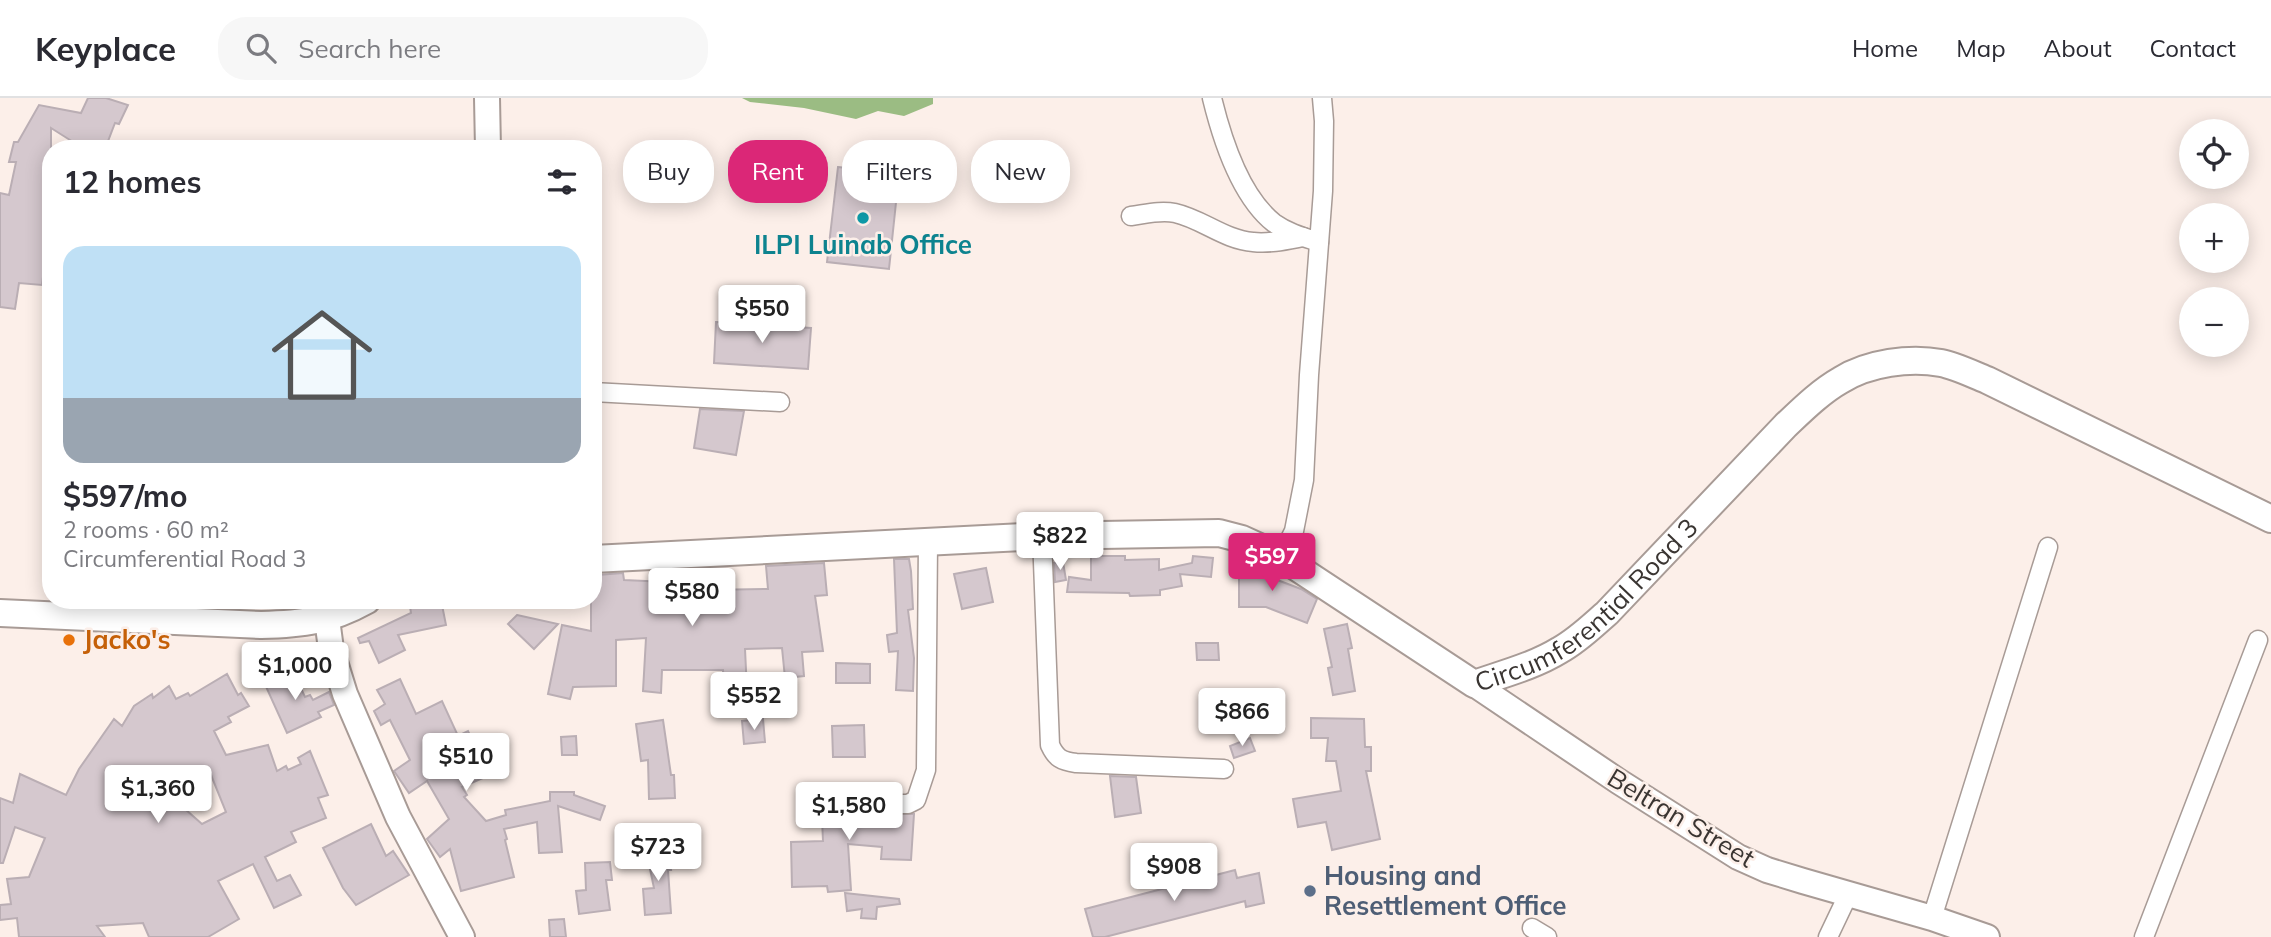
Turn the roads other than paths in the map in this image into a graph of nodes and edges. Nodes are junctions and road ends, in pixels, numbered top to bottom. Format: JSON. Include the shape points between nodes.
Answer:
{"nodes":[{"id":1,"x":486,"y":98,"type":"edge"},
{"id":2,"x":1212,"y":98,"type":"edge"},
{"id":3,"x":1322,"y":98,"type":"edge"},
{"id":4,"x":488,"y":140,"type":"edge"},
{"id":5,"x":1131,"y":216,"type":"dead end"},
{"id":6,"x":1311,"y":240,"type":"junction"},
{"id":7,"x":602,"y":392,"type":"edge"},
{"id":8,"x":780,"y":402,"type":"dead end"},
{"id":9,"x":2271,"y":519,"type":"edge"},
{"id":10,"x":1041,"y":536,"type":"junction"},
{"id":11,"x":929,"y":542,"type":"junction"},
{"id":12,"x":2048,"y":547,"type":"dead end"},
{"id":13,"x":1281,"y":557,"type":"junction"},
{"id":14,"x":602,"y":559,"type":"edge"},
{"id":15,"x":348,"y":609,"type":"edge"},
{"id":16,"x":0,"y":613,"type":"edge"},
{"id":17,"x":327,"y":619,"type":"junction"},
{"id":18,"x":2258,"y":640,"type":"dead end"},
{"id":19,"x":1474,"y":684,"type":"junction"},
{"id":20,"x":1224,"y":769,"type":"dead end"},
{"id":21,"x":887,"y":804,"type":"dead end"},
{"id":22,"x":1848,"y":895,"type":"junction"},
{"id":23,"x":1932,"y":918,"type":"junction"},
{"id":24,"x":1971,"y":934,"type":"edge"},
{"id":25,"x":462,"y":937,"type":"edge"},
{"id":26,"x":1828,"y":937,"type":"edge"},
{"id":27,"x":2144,"y":937,"type":"edge"}],
"edges":[{"from":1,"to":4,"type":"street"},
{"from":2,"to":6,"type":"street","via":[[1230,156],[1256,204],[1273,222]]},
{"from":3,"to":6,"type":"street","via":[[1323,177]]},
{"from":5,"to":6,"type":"street","via":[[1178,214],[1252,242]]},
{"from":6,"to":13,"type":"street","via":[[1302,494],[1294,531]]},
{"from":7,"to":8,"type":"street"},
{"from":9,"to":19,"type":"main road","name":"Circumferential Road 3","via":[[1987,380],[1942,363],[1893,363],[1843,379],[1818,396],[1582,635],[1535,663]]},
{"from":10,"to":11,"type":"main road","name":"Circumferential Road 3"},
{"from":10,"to":13,"type":"main road","name":"Circumferential Road 3","via":[[1219,533]]},
{"from":10,"to":20,"type":"street","via":[[1050,745],[1056,757],[1076,763]]},
{"from":11,"to":14,"type":"main road","name":"Circumferential Road 3"},
{"from":11,"to":21,"type":"street","via":[[926,770],[916,800]]},
{"from":12,"to":23,"type":"street"},
{"from":13,"to":19,"type":"main road","name":"Circumferential Road 3"},
{"from":15,"to":17,"type":"main road"},
{"from":16,"to":17,"type":"main road","via":[[261,625]]},
{"from":17,"to":25,"type":"street","via":[[331,649],[351,706],[398,817]]},
{"from":18,"to":27,"type":"street"},
{"from":19,"to":22,"type":"street","name":"Beltran Street","via":[[1738,857]]},
{"from":22,"to":23,"type":"street","name":"Beltran Street"},
{"from":22,"to":26,"type":"street"},
{"from":23,"to":24,"type":"street","name":"Beltran Street"}]}
